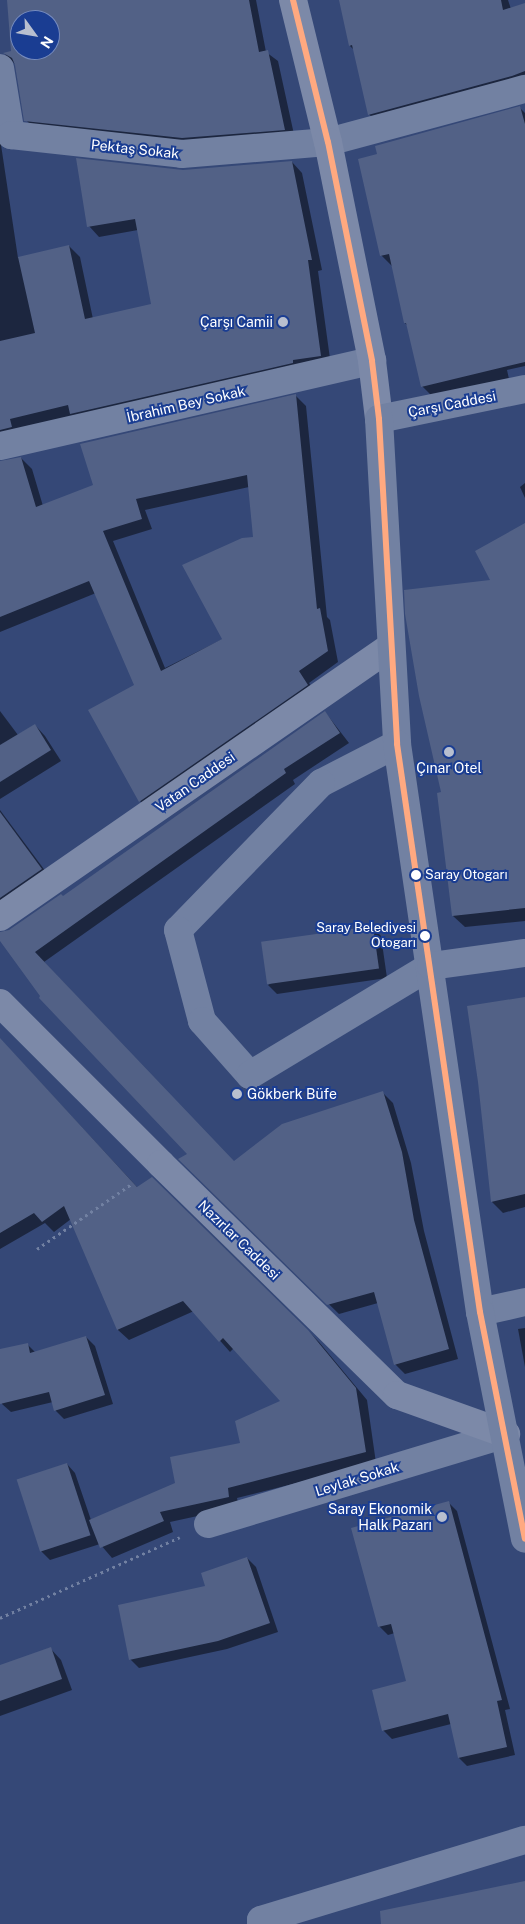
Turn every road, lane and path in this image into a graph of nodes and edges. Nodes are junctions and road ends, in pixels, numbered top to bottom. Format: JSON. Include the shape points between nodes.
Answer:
{"nodes":[{"id":1,"x":293,"y":0,"type":"edge"},
{"id":2,"x":0,"y":68,"type":"edge"},
{"id":3,"x":525,"y":89,"type":"edge"},
{"id":4,"x":328,"y":142,"type":"junction"},
{"id":5,"x":372,"y":361,"type":"junction"},
{"id":6,"x":525,"y":389,"type":"edge"},
{"id":7,"x":379,"y":419,"type":"junction"},
{"id":8,"x":0,"y":446,"type":"edge"},
{"id":9,"x":390,"y":647,"type":"junction"},
{"id":10,"x":397,"y":744,"type":"junction"},
{"id":11,"x":0,"y":916,"type":"edge"},
{"id":12,"x":525,"y":953,"type":"edge"},
{"id":13,"x":431,"y":966,"type":"junction"},
{"id":14,"x":0,"y":1003,"type":"edge"},
{"id":15,"x":161,"y":1164,"type":"junction"},
{"id":16,"x":37,"y":1249,"type":"dead end"},
{"id":17,"x":525,"y":1302,"type":"edge"},
{"id":18,"x":480,"y":1312,"type":"junction"},
{"id":19,"x":506,"y":1434,"type":"junction"},
{"id":20,"x":522,"y":1507,"type":"edge"},
{"id":21,"x":208,"y":1524,"type":"joint"},
{"id":22,"x":525,"y":1540,"type":"edge"},
{"id":23,"x":0,"y":1618,"type":"edge"},
{"id":24,"x":525,"y":1840,"type":"edge"},
{"id":25,"x":261,"y":1924,"type":"edge"}],
"edges":[{"from":1,"to":4,"type":"main road"},
{"from":2,"to":4,"type":"main road","name":"Pektaş Sokak","via":[[10,135],[182,154]]},
{"from":3,"to":4,"type":"main road"},
{"from":4,"to":5,"type":"main road"},
{"from":5,"to":7,"type":"main road"},
{"from":5,"to":8,"type":"main road","name":"İbrahim Bey Sokak"},
{"from":6,"to":7,"type":"main road","name":"Çarşı Caddesi"},
{"from":7,"to":9,"type":"main road"},
{"from":9,"to":10,"type":"main road"},
{"from":9,"to":11,"type":"main road","name":"Vatan Caddesi"},
{"from":10,"to":13,"type":"main road"},
{"from":10,"to":13,"type":"main road","via":[[321,783],[178,930],[202,1021],[250,1075]]},
{"from":12,"to":13,"type":"main road"},
{"from":13,"to":18,"type":"main road"},
{"from":14,"to":15,"type":"main road","name":"Nazırlar Caddesi"},
{"from":15,"to":16,"type":"path"},
{"from":15,"to":19,"type":"main road","name":"Nazırlar Caddesi","via":[[397,1394]]},
{"from":17,"to":18,"type":"main road"},
{"from":18,"to":19,"type":"main road"},
{"from":19,"to":20,"type":"main road"},
{"from":19,"to":21,"type":"main road","name":"Leylak Sokak"},
{"from":20,"to":22,"type":"main road"},
{"from":21,"to":23,"type":"path"},
{"from":24,"to":25,"type":"main road","via":[[260,1920]]}]}
